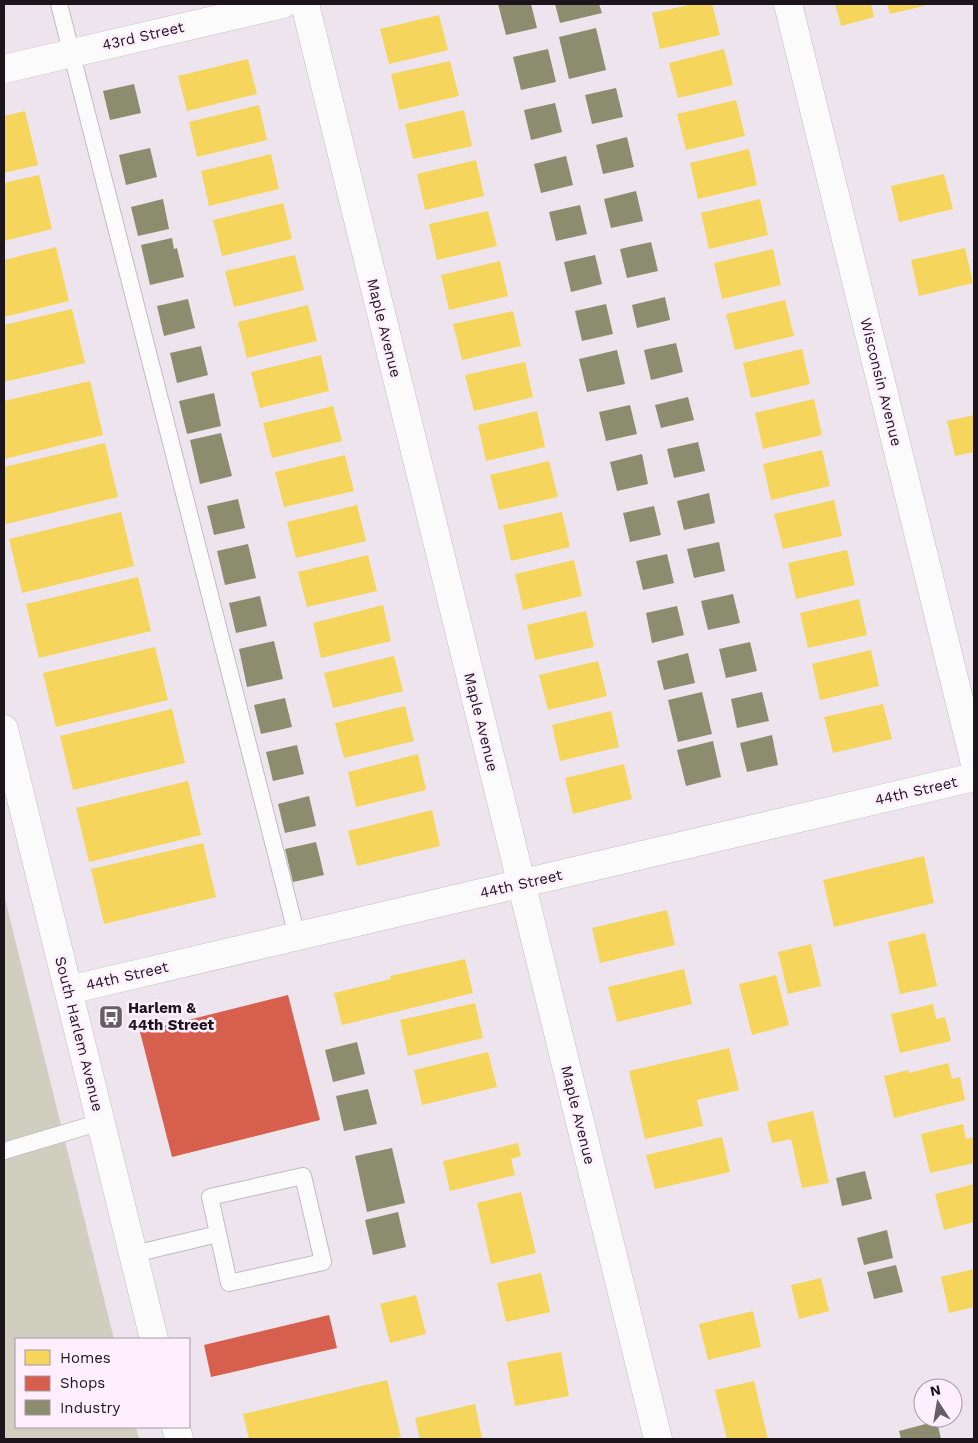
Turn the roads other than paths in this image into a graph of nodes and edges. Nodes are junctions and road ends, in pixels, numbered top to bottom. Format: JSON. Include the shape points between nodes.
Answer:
{"nodes":[{"id":1,"x":59,"y":4,"type":"edge"},
{"id":2,"x":283,"y":4,"type":"edge"},
{"id":3,"x":305,"y":4,"type":"edge"},
{"id":4,"x":788,"y":4,"type":"edge"},
{"id":5,"x":71,"y":53,"type":"junction"},
{"id":6,"x":4,"y":69,"type":"edge"},
{"id":7,"x":4,"y":728,"type":"edge"},
{"id":8,"x":974,"y":760,"type":"edge"},
{"id":9,"x":974,"y":777,"type":"edge"},
{"id":10,"x":521,"y":884,"type":"junction"},
{"id":11,"x":297,"y":936,"type":"junction"},
{"id":12,"x":69,"y":990,"type":"junction"},
{"id":13,"x":101,"y":1122,"type":"junction"},
{"id":14,"x":4,"y":1151,"type":"edge"},
{"id":15,"x":218,"y":1234,"type":"junction"},
{"id":16,"x":134,"y":1254,"type":"junction"},
{"id":17,"x":154,"y":1338,"type":"edge"},
{"id":18,"x":658,"y":1439,"type":"edge"}],
"edges":[{"from":1,"to":5,"type":"lane"},
{"from":2,"to":5,"type":"street","name":"43rd Street"},
{"from":3,"to":10,"type":"street","name":"Maple Avenue"},
{"from":4,"to":8,"type":"street","name":"Wisconsin Avenue"},
{"from":5,"to":6,"type":"street","name":"43rd Street"},
{"from":5,"to":11,"type":"lane"},
{"from":7,"to":12,"type":"street","name":"South Harlem Avenue"},
{"from":9,"to":10,"type":"street","name":"44th Street"},
{"from":10,"to":11,"type":"street","name":"44th Street"},
{"from":10,"to":18,"type":"street","name":"Maple Avenue"},
{"from":11,"to":12,"type":"street","name":"44th Street"},
{"from":12,"to":13,"type":"street","name":"South Harlem Avenue"},
{"from":13,"to":14,"type":"lane"},
{"from":13,"to":16,"type":"street","name":"South Harlem Avenue"},
{"from":15,"to":15,"type":"lane","via":[[229,1284],[323,1262],[303,1176],[210,1197]]},
{"from":15,"to":16,"type":"lane"},
{"from":16,"to":17,"type":"street","name":"South Harlem Avenue"}]}
